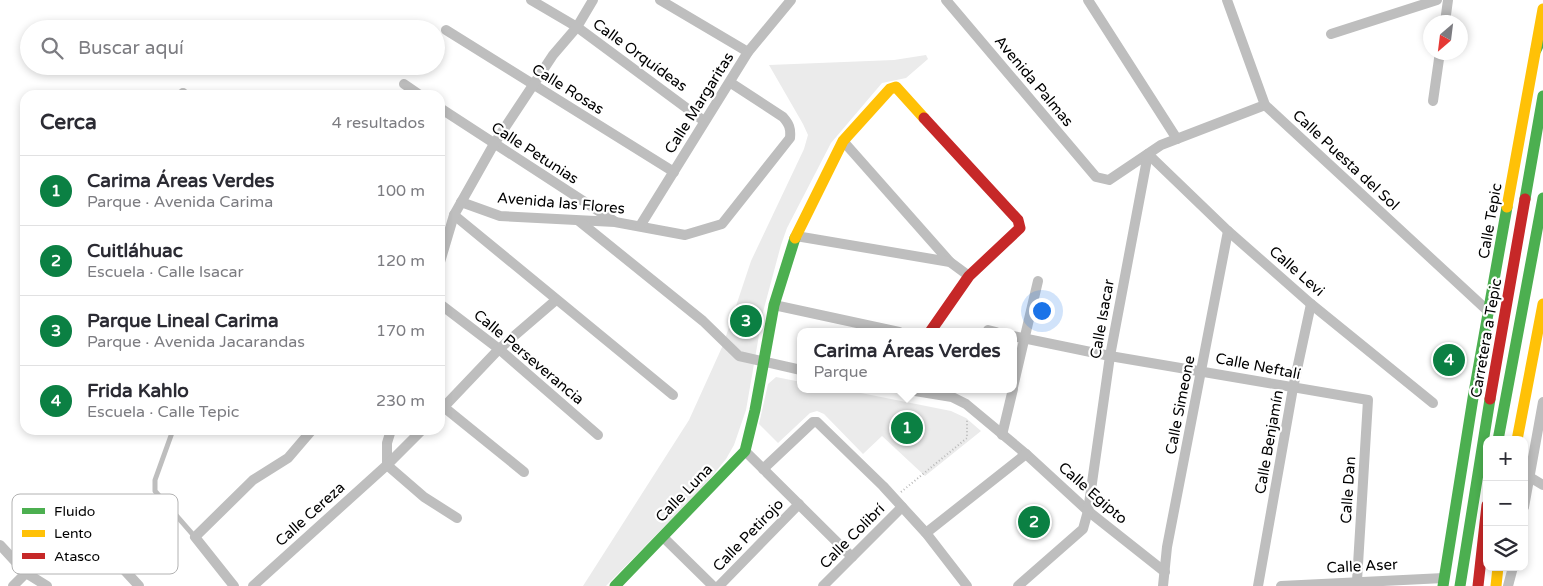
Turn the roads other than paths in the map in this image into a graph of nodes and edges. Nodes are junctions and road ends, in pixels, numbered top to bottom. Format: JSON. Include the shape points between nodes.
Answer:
{"nodes":[{"id":1,"x":531,"y":0,"type":"edge"},
{"id":2,"x":594,"y":0,"type":"edge"},
{"id":3,"x":660,"y":0,"type":"edge"},
{"id":4,"x":791,"y":0,"type":"edge"},
{"id":5,"x":946,"y":0,"type":"edge"},
{"id":6,"x":1088,"y":0,"type":"edge"},
{"id":7,"x":1227,"y":0,"type":"edge"},
{"id":8,"x":1437,"y":0,"type":"edge"},
{"id":9,"x":1448,"y":0,"type":"edge"},
{"id":10,"x":1543,"y":9,"type":"edge"},
{"id":11,"x":1445,"y":15,"type":"edge"},
{"id":12,"x":577,"y":27,"type":"junction"},
{"id":13,"x":446,"y":30,"type":"dead end"},
{"id":14,"x":1331,"y":34,"type":"dead end"},
{"id":15,"x":1543,"y":36,"type":"edge"},
{"id":16,"x":1536,"y":50,"type":"junction"},
{"id":17,"x":748,"y":52,"type":"junction"},
{"id":18,"x":1439,"y":60,"type":"edge"},
{"id":19,"x":731,"y":83,"type":"junction"},
{"id":20,"x":404,"y":84,"type":"dead end"},
{"id":21,"x":533,"y":85,"type":"junction"},
{"id":22,"x":413,"y":90,"type":"edge"},
{"id":23,"x":1543,"y":96,"type":"edge"},
{"id":24,"x":1434,"y":101,"type":"dead end"},
{"id":25,"x":1265,"y":105,"type":"junction"},
{"id":26,"x":445,"y":111,"type":"edge"},
{"id":27,"x":704,"y":121,"type":"junction"},
{"id":28,"x":1177,"y":139,"type":"junction"},
{"id":29,"x":843,"y":141,"type":"junction"},
{"id":30,"x":494,"y":144,"type":"junction"},
{"id":31,"x":1148,"y":154,"type":"junction"},
{"id":32,"x":674,"y":172,"type":"junction"},
{"id":33,"x":1543,"y":198,"type":"edge"},
{"id":34,"x":462,"y":202,"type":"junction"},
{"id":35,"x":454,"y":215,"type":"junction"},
{"id":36,"x":579,"y":221,"type":"junction"},
{"id":37,"x":615,"y":222,"type":"junction"},
{"id":38,"x":640,"y":226,"type":"junction"},
{"id":39,"x":1228,"y":231,"type":"junction"},
{"id":40,"x":796,"y":236,"type":"junction"},
{"id":41,"x":445,"y":245,"type":"edge"},
{"id":42,"x":950,"y":262,"type":"junction"},
{"id":43,"x":969,"y":276,"type":"junction"},
{"id":44,"x":1038,"y":281,"type":"dead end"},
{"id":45,"x":556,"y":300,"type":"junction"},
{"id":46,"x":1311,"y":304,"type":"junction"},
{"id":47,"x":1543,"y":304,"type":"edge"},
{"id":48,"x":774,"y":305,"type":"junction"},
{"id":49,"x":445,"y":308,"type":"edge"},
{"id":50,"x":1489,"y":312,"type":"junction"},
{"id":51,"x":880,"y":328,"type":"edge"},
{"id":52,"x":932,"y":328,"type":"edge"},
{"id":53,"x":1017,"y":337,"type":"edge"},
{"id":54,"x":1024,"y":339,"type":"junction"},
{"id":55,"x":499,"y":349,"type":"junction"},
{"id":56,"x":1110,"y":356,"type":"junction"},
{"id":57,"x":763,"y":363,"type":"junction"},
{"id":58,"x":797,"y":369,"type":"edge"},
{"id":59,"x":1017,"y":370,"type":"edge"},
{"id":60,"x":1202,"y":370,"type":"junction"},
{"id":61,"x":1293,"y":388,"type":"junction"},
{"id":62,"x":928,"y":393,"type":"edge"},
{"id":63,"x":1012,"y":393,"type":"edge"},
{"id":64,"x":673,"y":395,"type":"dead end"},
{"id":65,"x":1368,"y":400,"type":"joint"},
{"id":66,"x":1543,"y":402,"type":"edge"},
{"id":67,"x":1432,"y":403,"type":"dead end"},
{"id":68,"x":445,"y":404,"type":"edge"},
{"id":69,"x":445,"y":411,"type":"edge"},
{"id":70,"x":171,"y":435,"type":"edge"},
{"id":71,"x":308,"y":435,"type":"edge"},
{"id":72,"x":389,"y":435,"type":"edge"},
{"id":73,"x":417,"y":435,"type":"edge"},
{"id":74,"x":598,"y":435,"type":"dead end"},
{"id":75,"x":1002,"y":435,"type":"junction"},
{"id":76,"x":1499,"y":436,"type":"edge"},
{"id":77,"x":1518,"y":436,"type":"edge"},
{"id":78,"x":745,"y":451,"type":"junction"},
{"id":79,"x":1026,"y":454,"type":"junction"},
{"id":80,"x":387,"y":465,"type":"junction"},
{"id":81,"x":763,"y":469,"type":"junction"},
{"id":82,"x":524,"y":472,"type":"dead end"},
{"id":83,"x":1528,"y":476,"type":"joint"},
{"id":84,"x":1543,"y":485,"type":"edge"},
{"id":85,"x":158,"y":494,"type":"edge"},
{"id":86,"x":799,"y":504,"type":"junction"},
{"id":87,"x":902,"y":508,"type":"junction"},
{"id":88,"x":1088,"y":511,"type":"junction"},
{"id":89,"x":178,"y":517,"type":"edge"},
{"id":90,"x":457,"y":518,"type":"dead end"},
{"id":91,"x":1485,"y":526,"type":"edge"},
{"id":92,"x":926,"y":533,"type":"junction"},
{"id":93,"x":195,"y":537,"type":"junction"},
{"id":94,"x":663,"y":537,"type":"junction"},
{"id":95,"x":0,"y":545,"type":"edge"},
{"id":96,"x":852,"y":557,"type":"junction"},
{"id":97,"x":12,"y":558,"type":"edge"},
{"id":98,"x":1498,"y":571,"type":"edge"},
{"id":99,"x":1512,"y":571,"type":"edge"},
{"id":100,"x":1165,"y":572,"type":"junction"},
{"id":101,"x":25,"y":574,"type":"edge"},
{"id":102,"x":28,"y":574,"type":"edge"},
{"id":103,"x":128,"y":574,"type":"edge"},
{"id":104,"x":1357,"y":581,"type":"junction"},
{"id":105,"x":1444,"y":582,"type":"edge"},
{"id":106,"x":14,"y":586,"type":"edge"},
{"id":107,"x":47,"y":586,"type":"edge"},
{"id":108,"x":139,"y":586,"type":"edge"},
{"id":109,"x":234,"y":586,"type":"edge"},
{"id":110,"x":253,"y":586,"type":"edge"},
{"id":111,"x":615,"y":586,"type":"edge"},
{"id":112,"x":713,"y":586,"type":"edge"},
{"id":113,"x":719,"y":586,"type":"edge"},
{"id":114,"x":823,"y":586,"type":"edge"},
{"id":115,"x":967,"y":586,"type":"edge"},
{"id":116,"x":1018,"y":586,"type":"edge"},
{"id":117,"x":1163,"y":586,"type":"edge"},
{"id":118,"x":1258,"y":586,"type":"edge"},
{"id":119,"x":1280,"y":586,"type":"edge"},
{"id":120,"x":1460,"y":586,"type":"edge"},
{"id":121,"x":1478,"y":586,"type":"edge"},
{"id":122,"x":1496,"y":586,"type":"edge"},
{"id":123,"x":1508,"y":586,"type":"edge"}],
"edges":[{"from":1,"to":12,"type":"street","name":"Calle Orquídeas"},
{"from":2,"to":12,"type":"street"},
{"from":3,"to":17,"type":"street"},
{"from":4,"to":17,"type":"street","name":"Calle Margaritas"},
{"from":5,"to":31,"type":"street","name":"Avenida Palmas","via":[[1096,177],[1109,180]]},
{"from":6,"to":28,"type":"street"},
{"from":7,"to":25,"type":"street","name":"Calle Puesta del Sol"},
{"from":8,"to":14,"type":"street"},
{"from":9,"to":11,"type":"street"},
{"from":10,"to":16,"type":"main road","name":"Calle Tepic"},
{"from":12,"to":21,"type":"street"},
{"from":12,"to":27,"type":"street","name":"Calle Orquídeas"},
{"from":13,"to":21,"type":"street","name":"Calle Rosas"},
{"from":15,"to":16,"type":"main road"},
{"from":16,"to":50,"type":"main road","name":"Calle Tepic"},
{"from":17,"to":19,"type":"street","name":"Calle Margaritas"},
{"from":18,"to":24,"type":"street"},
{"from":19,"to":27,"type":"street","name":"Calle Margaritas"},
{"from":19,"to":38,"type":"street","name":"Avenida las Flores","via":[[789,123],[790,138],[722,224],[685,234]]},
{"from":20,"to":22,"type":"street"},
{"from":21,"to":30,"type":"street"},
{"from":21,"to":32,"type":"street","name":"Calle Rosas"},
{"from":23,"to":120,"type":"main road","name":"Carretera a Tepic"},
{"from":25,"to":28,"type":"street"},
{"from":25,"to":50,"type":"street","name":"Calle Puesta del Sol"},
{"from":26,"to":30,"type":"street","name":"Calle Petunias"},
{"from":27,"to":32,"type":"street","name":"Calle Margaritas"},
{"from":28,"to":31,"type":"street"},
{"from":29,"to":40,"type":"main road","name":"Calle Luna"},
{"from":29,"to":42,"type":"street"},
{"from":29,"to":43,"type":"main road","name":"Calle Luna","via":[[890,89],[896,87],[1018,220],[1020,228]]},
{"from":30,"to":34,"type":"street"},
{"from":30,"to":37,"type":"street","name":"Calle Petunias"},
{"from":31,"to":39,"type":"street","name":"Calle Levi"},
{"from":31,"to":56,"type":"street","name":"Calle Isacar"},
{"from":32,"to":38,"type":"street","name":"Calle Margaritas"},
{"from":33,"to":76,"type":"main road","name":"Carretera a Tepic"},
{"from":34,"to":35,"type":"street"},
{"from":34,"to":36,"type":"street","name":"Avenida las Flores","via":[[500,216]]},
{"from":35,"to":41,"type":"street"},
{"from":35,"to":45,"type":"street"},
{"from":36,"to":37,"type":"street","name":"Avenida las Flores"},
{"from":36,"to":57,"type":"street","via":[[703,320],[739,356]]},
{"from":37,"to":38,"type":"street","name":"Avenida las Flores"},
{"from":39,"to":46,"type":"street","name":"Calle Levi"},
{"from":39,"to":60,"type":"street","name":"Calle Simeone"},
{"from":40,"to":42,"type":"street"},
{"from":40,"to":48,"type":"main road","name":"Calle Luna"},
{"from":42,"to":43,"type":"street"},
{"from":43,"to":52,"type":"main road"},
{"from":44,"to":54,"type":"street"},
{"from":45,"to":55,"type":"street"},
{"from":45,"to":64,"type":"street"},
{"from":46,"to":61,"type":"street","name":"Calle Benjamín"},
{"from":46,"to":67,"type":"street","name":"Calle Levi"},
{"from":47,"to":77,"type":"main road"},
{"from":48,"to":51,"type":"street"},
{"from":48,"to":57,"type":"main road","name":"Calle Luna"},
{"from":49,"to":55,"type":"street","name":"Calle Perseverancia"},
{"from":50,"to":105,"type":"main road","name":"Calle Tepic"},
{"from":53,"to":54,"type":"street","name":"Calle Neftalí"},
{"from":54,"to":56,"type":"street","name":"Calle Neftalí"},
{"from":54,"to":59,"type":"street"},
{"from":55,"to":68,"type":"street"},
{"from":55,"to":74,"type":"street","name":"Calle Perseverancia"},
{"from":56,"to":60,"type":"street","name":"Calle Neftalí"},
{"from":56,"to":88,"type":"street","name":"Calle Isacar"},
{"from":57,"to":58,"type":"street"},
{"from":57,"to":78,"type":"main road","name":"Calle Luna"},
{"from":60,"to":61,"type":"street","name":"Calle Neftalí"},
{"from":60,"to":100,"type":"street","name":"Calle Simeone","via":[[1167,547]]},
{"from":61,"to":65,"type":"street","name":"Calle Neftalí"},
{"from":61,"to":118,"type":"street","name":"Calle Benjamín"},
{"from":62,"to":75,"type":"street","name":"Calle Egipto","via":[[952,397]]},
{"from":63,"to":75,"type":"street"},
{"from":65,"to":104,"type":"street","name":"Calle Dan"},
{"from":66,"to":83,"type":"street"},
{"from":69,"to":82,"type":"street"},
{"from":70,"to":85,"type":"lane","via":[[155,480]]},
{"from":71,"to":93,"type":"street","via":[[288,458],[253,480]]},
{"from":72,"to":80,"type":"street"},
{"from":73,"to":80,"type":"street","name":"Calle Cereza"},
{"from":75,"to":79,"type":"street","name":"Calle Egipto"},
{"from":78,"to":81,"type":"street"},
{"from":78,"to":94,"type":"main road","name":"Calle Luna"},
{"from":79,"to":88,"type":"street","name":"Calle Egipto"},
{"from":79,"to":92,"type":"street"},
{"from":80,"to":90,"type":"street"},
{"from":80,"to":110,"type":"street","name":"Calle Cereza"},
{"from":81,"to":86,"type":"street"},
{"from":81,"to":87,"type":"street","via":[[813,422],[817,422]]},
{"from":83,"to":84,"type":"street"},
{"from":86,"to":96,"type":"street"},
{"from":86,"to":113,"type":"street","name":"Calle Petirojo"},
{"from":87,"to":92,"type":"street"},
{"from":87,"to":96,"type":"street","name":"Calle Colibrí"},
{"from":88,"to":100,"type":"street","name":"Calle Egipto"},
{"from":88,"to":116,"type":"street","name":"Calle Isacar","via":[[1082,529]]},
{"from":89,"to":93,"type":"lane"},
{"from":91,"to":121,"type":"main road"},
{"from":92,"to":115,"type":"street"},
{"from":93,"to":109,"type":"street"},
{"from":94,"to":111,"type":"main road","name":"Calle Luna"},
{"from":94,"to":112,"type":"street"},
{"from":95,"to":97,"type":"street"},
{"from":96,"to":114,"type":"street","name":"Calle Colibrí"},
{"from":98,"to":122,"type":"main road"},
{"from":99,"to":123,"type":"street"},
{"from":100,"to":117,"type":"street","name":"Calle Simeone"},
{"from":101,"to":106,"type":"street"},
{"from":102,"to":107,"type":"street"},
{"from":103,"to":108,"type":"street"},
{"from":104,"to":105,"type":"street","name":"Calle Aser"},
{"from":104,"to":119,"type":"street","name":"Calle Aser"}]}
